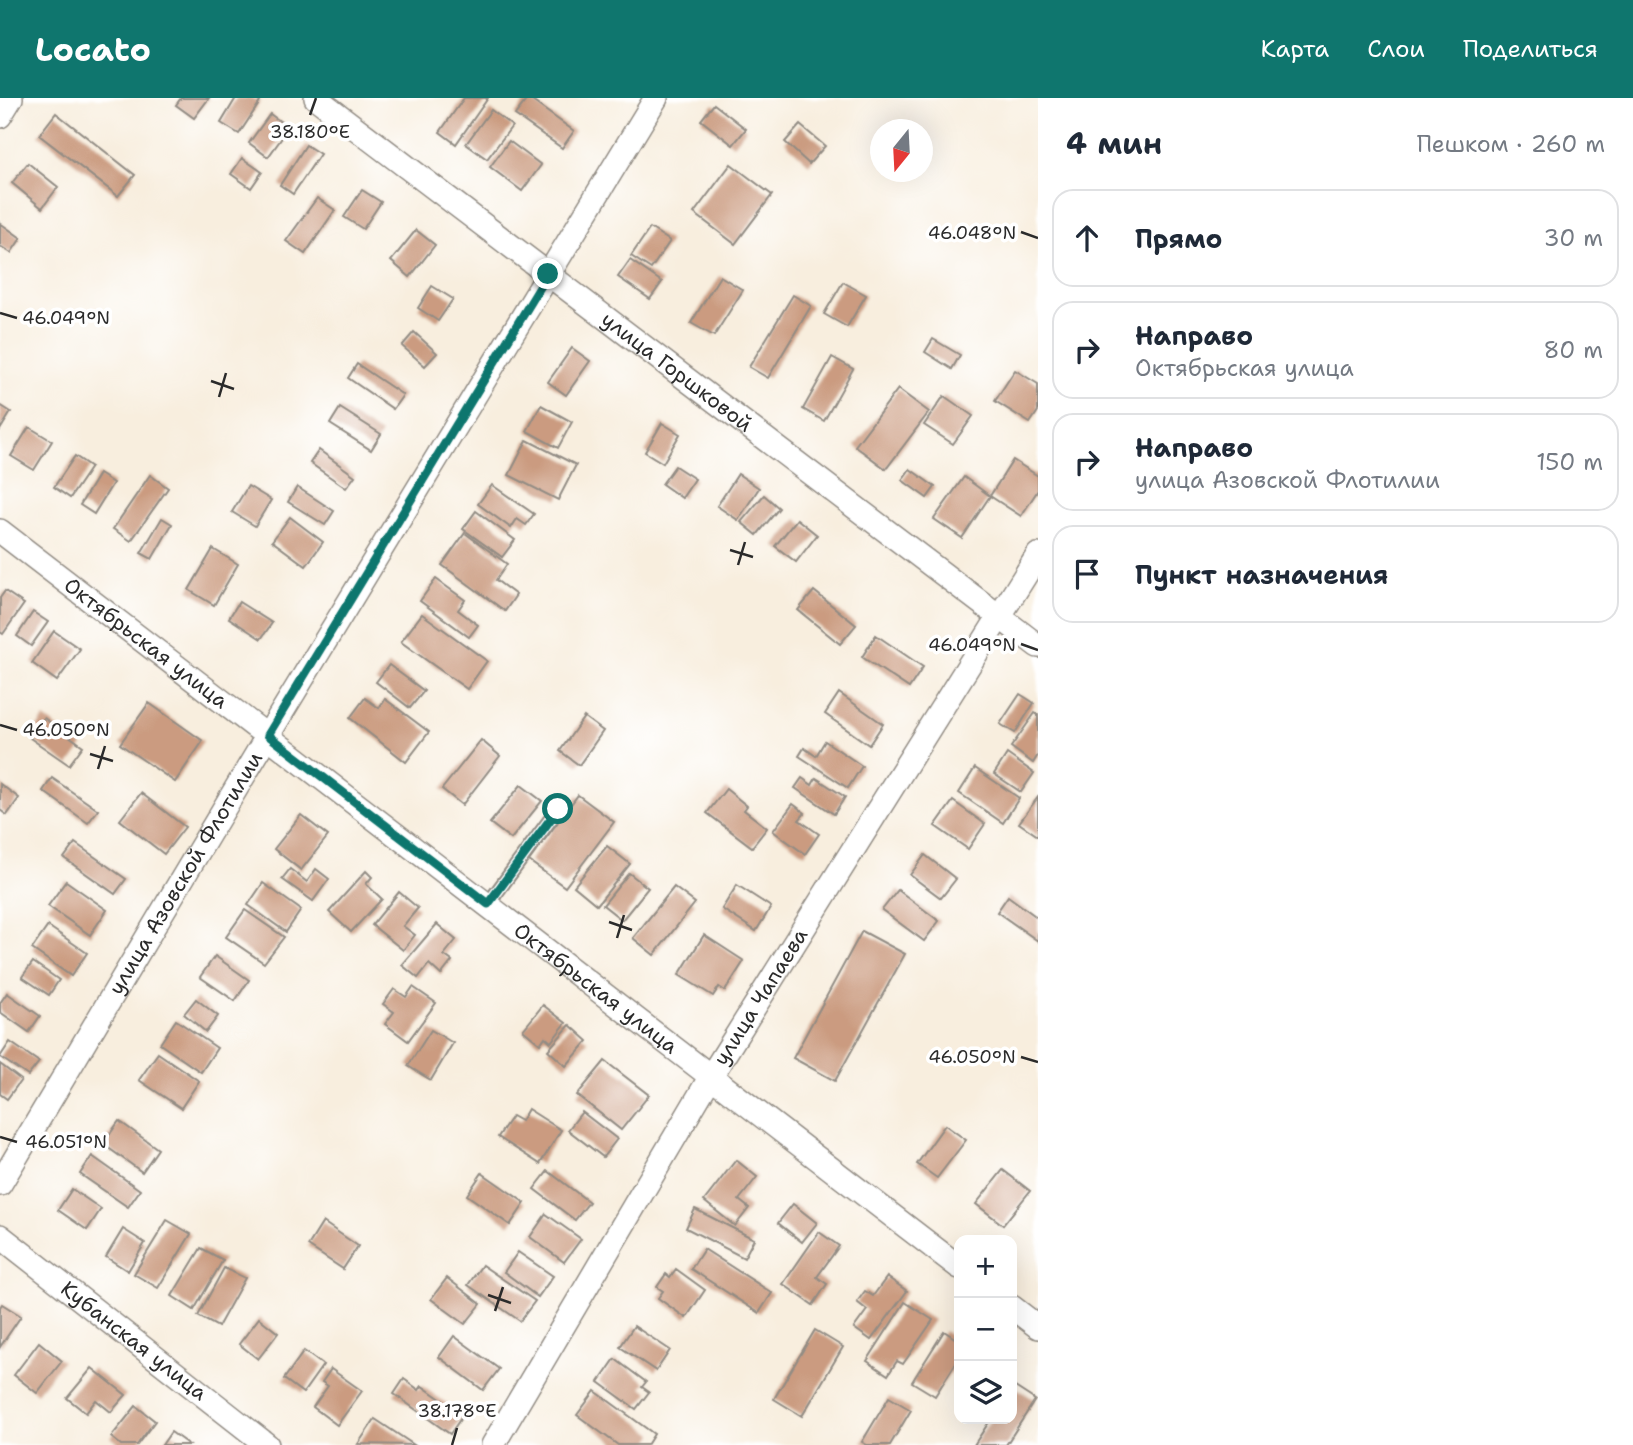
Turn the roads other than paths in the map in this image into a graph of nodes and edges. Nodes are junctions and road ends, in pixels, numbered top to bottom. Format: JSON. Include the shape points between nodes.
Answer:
{"nodes":[{"id":1,"x":11,"y":98,"type":"edge"},
{"id":2,"x":316,"y":98,"type":"edge"},
{"id":3,"x":656,"y":98,"type":"edge"},
{"id":4,"x":0,"y":116,"type":"edge"},
{"id":5,"x":548,"y":274,"type":"junction"},
{"id":6,"x":0,"y":531,"type":"edge"},
{"id":7,"x":1038,"y":555,"type":"edge"},
{"id":8,"x":1001,"y":618,"type":"junction"},
{"id":9,"x":1038,"y":646,"type":"edge"},
{"id":10,"x":268,"y":735,"type":"junction"},
{"id":11,"x":558,"y":809,"type":"dead end"},
{"id":12,"x":488,"y":904,"type":"junction"},
{"id":13,"x":711,"y":1076,"type":"junction"},
{"id":14,"x":0,"y":1184,"type":"edge"},
{"id":15,"x":0,"y":1236,"type":"edge"},
{"id":16,"x":954,"y":1263,"type":"edge"},
{"id":17,"x":1017,"y":1311,"type":"edge"},
{"id":18,"x":1038,"y":1327,"type":"edge"},
{"id":19,"x":267,"y":1445,"type":"edge"},
{"id":20,"x":493,"y":1445,"type":"edge"}],
"edges":[{"from":1,"to":4,"type":"street"},
{"from":2,"to":5,"type":"street","name":"улица Горшковой"},
{"from":3,"to":5,"type":"street","name":"улица Азовской Флотилии"},
{"from":5,"to":8,"type":"street","name":"улица Горшковой"},
{"from":5,"to":10,"type":"street","name":"улица Азовской Флотилии"},
{"from":6,"to":10,"type":"street","name":"Октябрьская улица"},
{"from":7,"to":8,"type":"street","name":"улица Чапаева"},
{"from":8,"to":9,"type":"street","name":"улица Горшковой"},
{"from":8,"to":13,"type":"street","name":"улица Чапаева"},
{"from":10,"to":12,"type":"street","name":"Октябрьская улица"},
{"from":10,"to":14,"type":"street","name":"улица Азовской Флотилии"},
{"from":11,"to":12,"type":"lane"},
{"from":12,"to":13,"type":"street","name":"Октябрьская улица"},
{"from":13,"to":16,"type":"street","name":"Октябрьская улица"},
{"from":13,"to":20,"type":"street","name":"улица Чапаева"},
{"from":15,"to":19,"type":"street","name":"Кубанская улица"},
{"from":17,"to":18,"type":"street"}]}
